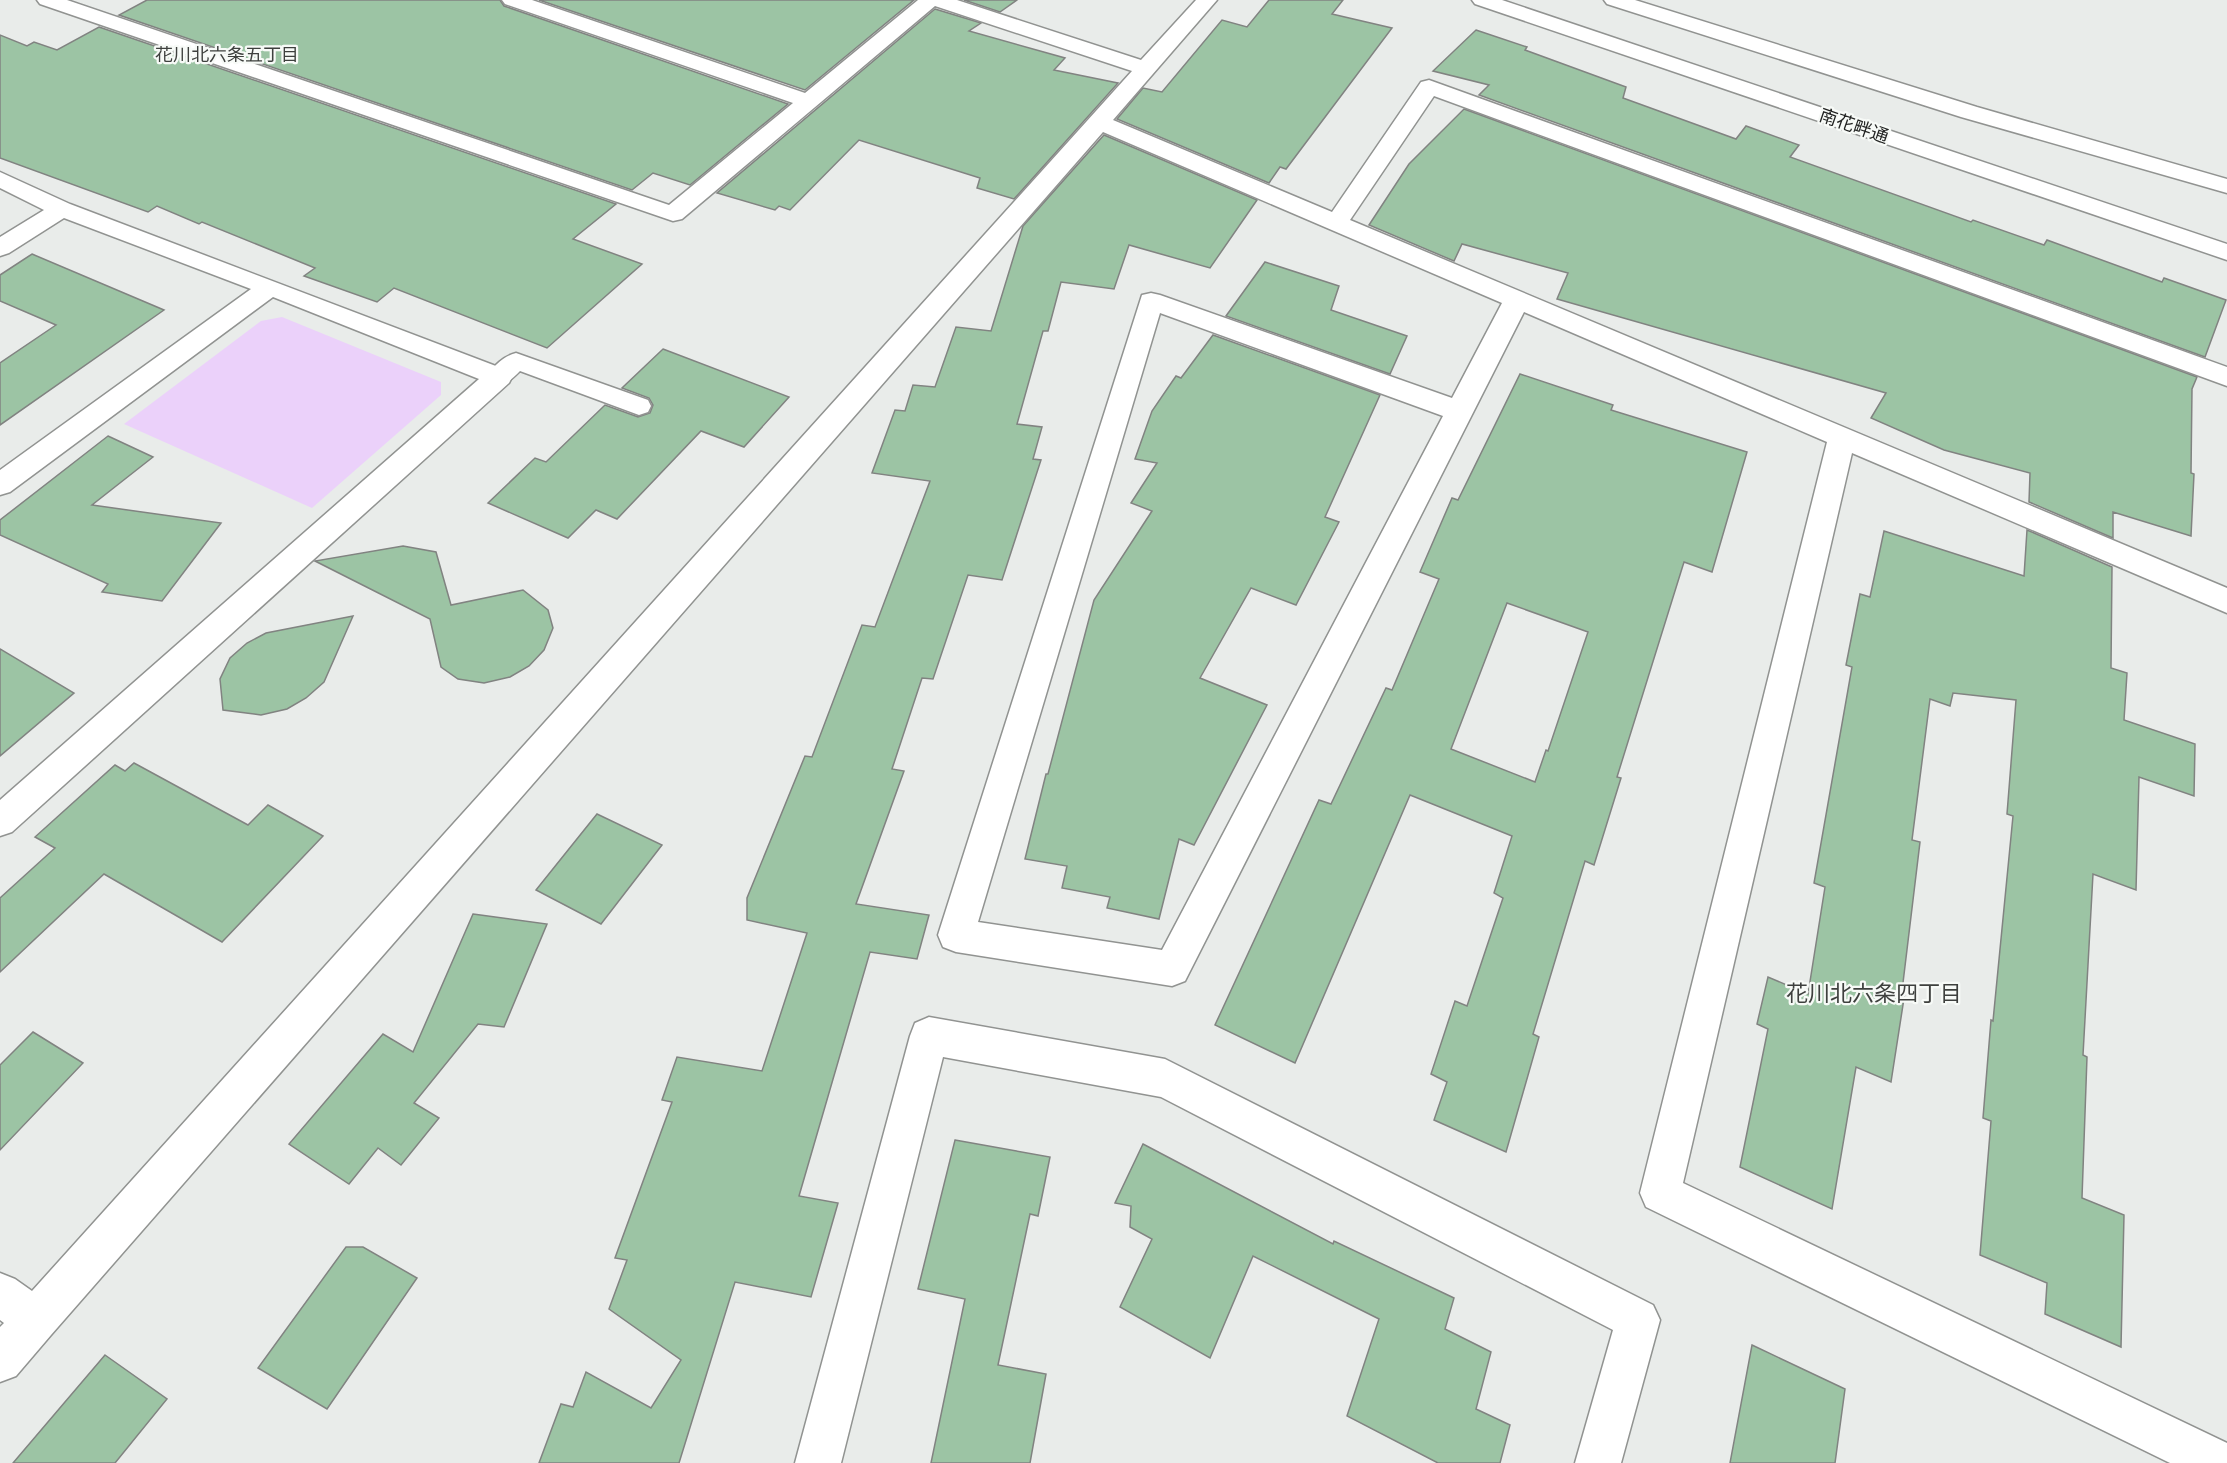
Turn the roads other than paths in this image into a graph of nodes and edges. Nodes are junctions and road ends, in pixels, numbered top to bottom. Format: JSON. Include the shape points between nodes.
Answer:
{"nodes":[{"id":1,"x":47,"y":0,"type":"edge"},
{"id":2,"x":119,"y":0,"type":"edge"},
{"id":3,"x":512,"y":0,"type":"edge"},
{"id":4,"x":930,"y":0,"type":"edge"},
{"id":5,"x":937,"y":0,"type":"edge"},
{"id":6,"x":1207,"y":0,"type":"edge"},
{"id":7,"x":1614,"y":0,"type":"edge"},
{"id":8,"x":1489,"y":1,"type":"edge"},
{"id":9,"x":91,"y":15,"type":"junction"},
{"id":10,"x":1146,"y":69,"type":"junction"},
{"id":11,"x":808,"y":101,"type":"junction"},
{"id":12,"x":1099,"y":122,"type":"junction"},
{"id":13,"x":0,"y":179,"type":"edge"},
{"id":14,"x":2227,"y":186,"type":"edge"},
{"id":15,"x":62,"y":209,"type":"junction"},
{"id":16,"x":1336,"y":223,"type":"junction"},
{"id":17,"x":0,"y":248,"type":"edge"},
{"id":18,"x":2227,"y":252,"type":"edge"},
{"id":19,"x":270,"y":287,"type":"junction"},
{"id":20,"x":1516,"y":300,"type":"junction"},
{"id":21,"x":499,"y":377,"type":"junction"},
{"id":22,"x":2227,"y":377,"type":"edge"},
{"id":23,"x":639,"y":406,"type":"dead end"},
{"id":24,"x":1459,"y":411,"type":"junction"},
{"id":25,"x":1842,"y":438,"type":"junction"},
{"id":26,"x":0,"y":485,"type":"edge"},
{"id":27,"x":2227,"y":602,"type":"edge"},
{"id":28,"x":0,"y":821,"type":"edge"},
{"id":29,"x":0,"y":1294,"type":"edge"},
{"id":30,"x":36,"y":1320,"type":"junction"},
{"id":31,"x":0,"y":1360,"type":"edge"},
{"id":32,"x":818,"y":1463,"type":"edge"},
{"id":33,"x":1598,"y":1463,"type":"edge"},
{"id":34,"x":2218,"y":1463,"type":"edge"}],
"edges":[{"from":1,"to":9,"type":"street"},
{"from":2,"to":9,"type":"street"},
{"from":3,"to":11,"type":"street"},
{"from":4,"to":11,"type":"street"},
{"from":5,"to":10,"type":"street"},
{"from":6,"to":10,"type":"street"},
{"from":7,"to":14,"type":"street","via":[[1969,112]]},
{"from":8,"to":18,"type":"street","name":"南花畔通"},
{"from":9,"to":11,"type":"street","via":[[673,214]]},
{"from":10,"to":12,"type":"street"},
{"from":12,"to":16,"type":"street"},
{"from":12,"to":30,"type":"street"},
{"from":13,"to":15,"type":"street"},
{"from":15,"to":17,"type":"street"},
{"from":15,"to":19,"type":"street"},
{"from":16,"to":20,"type":"street"},
{"from":16,"to":22,"type":"street","via":[[1430,87]]},
{"from":19,"to":21,"type":"street"},
{"from":19,"to":26,"type":"street"},
{"from":20,"to":24,"type":"street"},
{"from":20,"to":25,"type":"street"},
{"from":21,"to":23,"type":"lane","via":[[516,361]]},
{"from":21,"to":28,"type":"street"},
{"from":24,"to":24,"type":"street","via":[[1172,969],[956,935],[1151,301]]},
{"from":25,"to":27,"type":"street"},
{"from":25,"to":34,"type":"street","via":[[1660,1193]]},
{"from":29,"to":30,"type":"street"},
{"from":30,"to":31,"type":"street"},
{"from":32,"to":33,"type":"street","via":[[928,1036],[1165,1078],[1638,1320]]}]}
